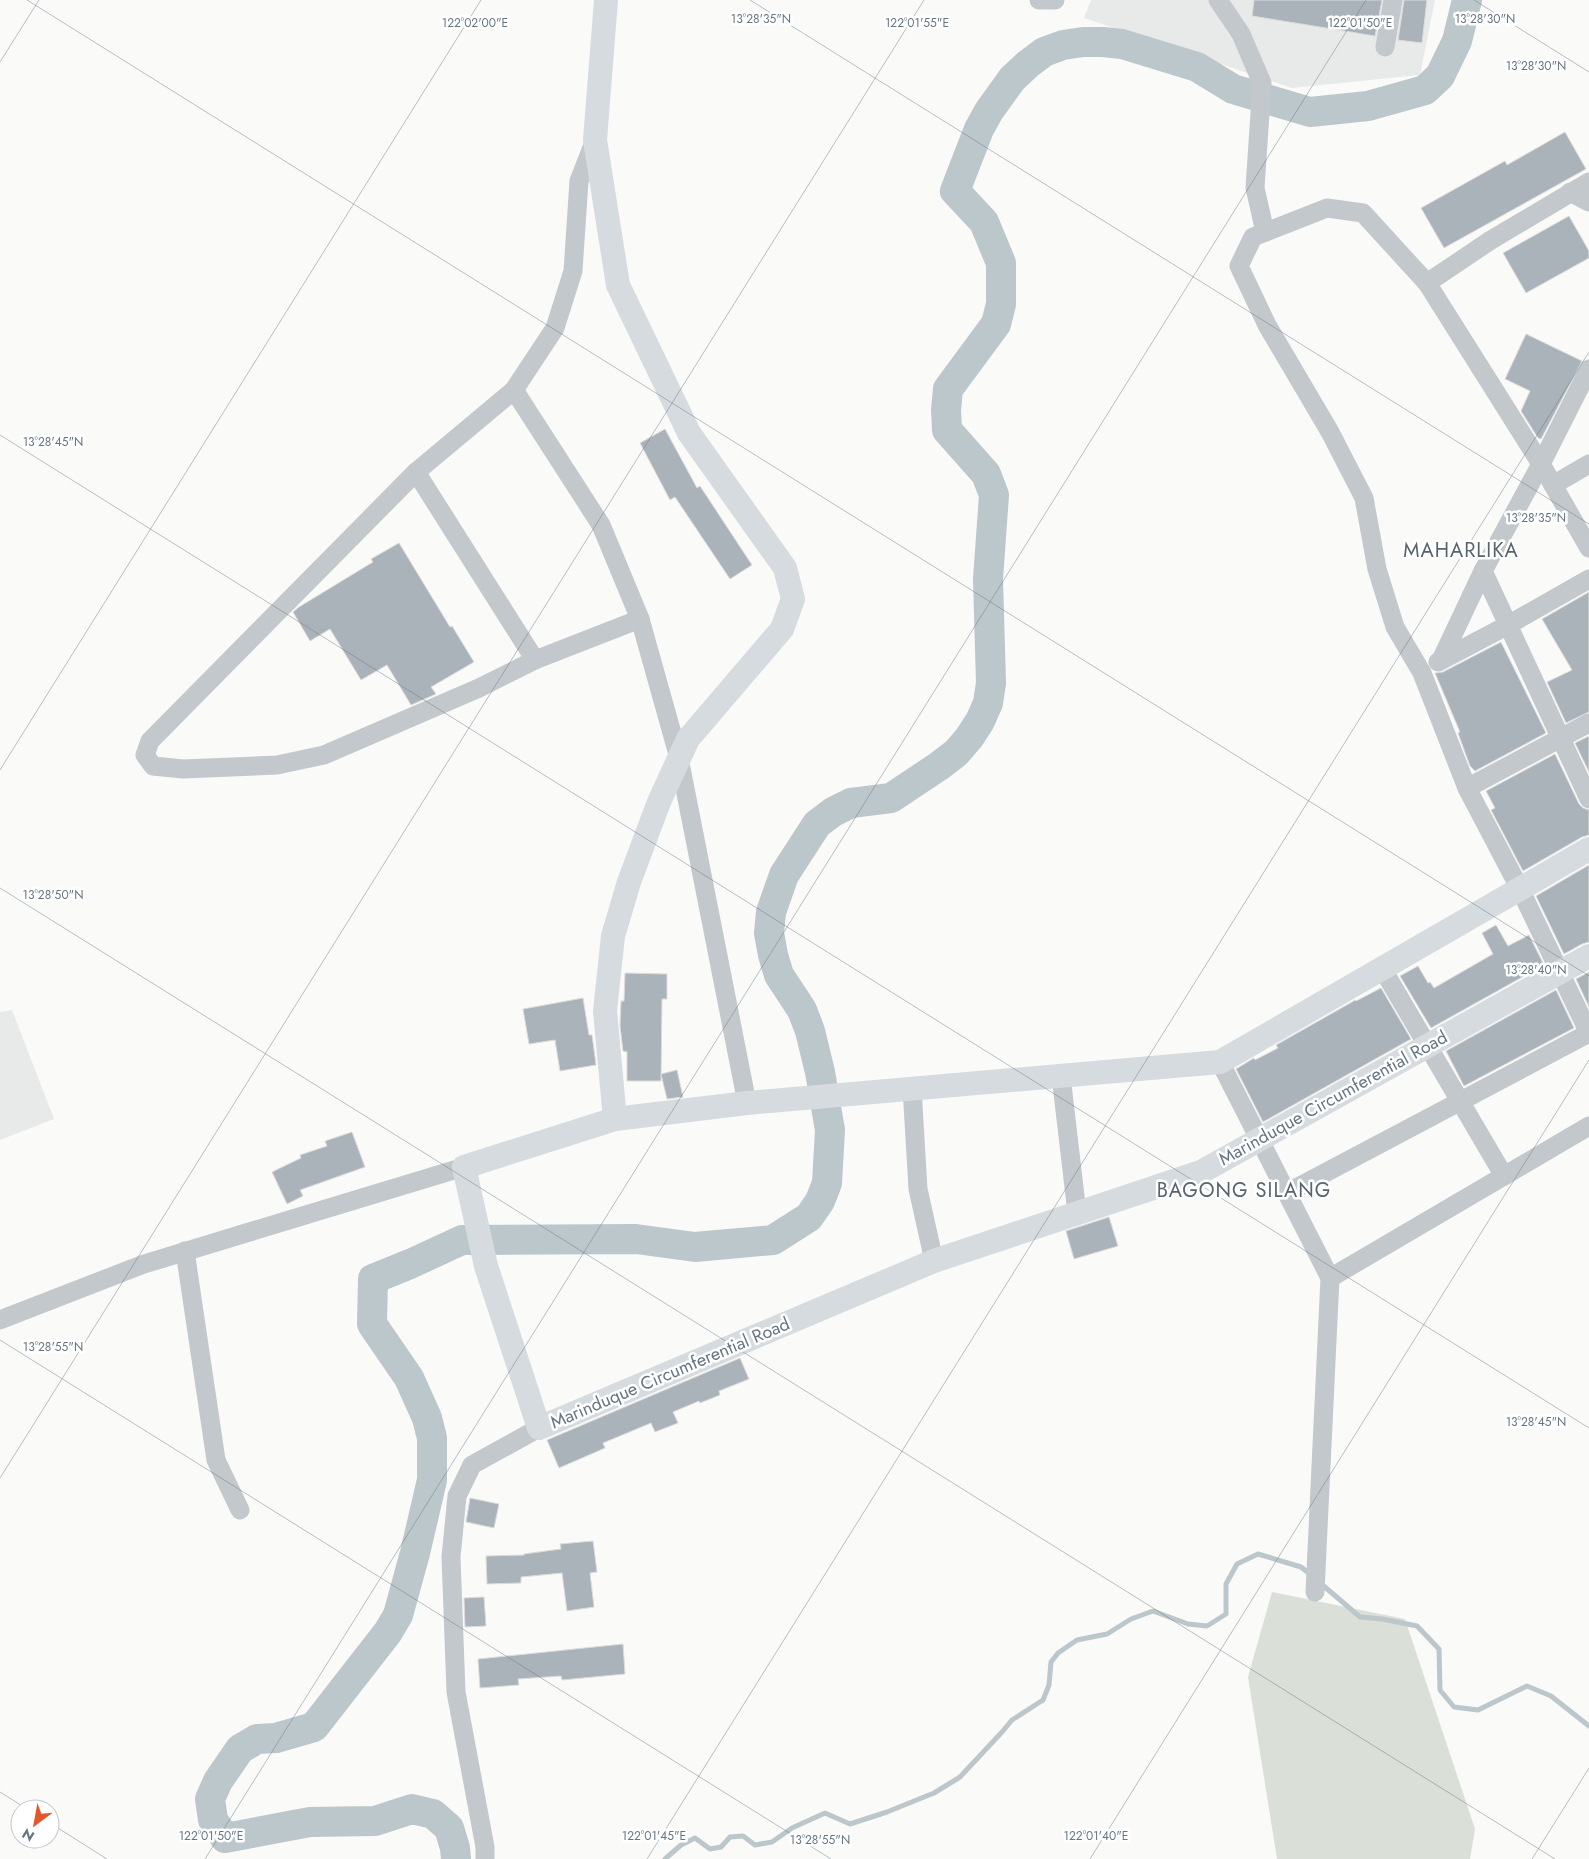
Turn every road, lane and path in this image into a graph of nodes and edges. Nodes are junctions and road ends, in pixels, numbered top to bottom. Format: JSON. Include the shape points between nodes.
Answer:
{"nodes":[{"id":1,"x":606,"y":0,"type":"edge"},
{"id":2,"x":1039,"y":0,"type":"edge"},
{"id":3,"x":1055,"y":0,"type":"edge"},
{"id":4,"x":1218,"y":0,"type":"edge"},
{"id":5,"x":1393,"y":0,"type":"edge"},
{"id":6,"x":1385,"y":47,"type":"dead end"},
{"id":7,"x":595,"y":140,"type":"junction"},
{"id":8,"x":1589,"y":182,"type":"edge"},
{"id":9,"x":1570,"y":192,"type":"junction"},
{"id":10,"x":1589,"y":202,"type":"edge"},
{"id":11,"x":1265,"y":232,"type":"junction"},
{"id":12,"x":1427,"y":283,"type":"junction"},
{"id":13,"x":1589,"y":369,"type":"edge"},
{"id":14,"x":514,"y":390,"type":"junction"},
{"id":15,"x":1541,"y":464,"type":"junction"},
{"id":16,"x":1589,"y":464,"type":"edge"},
{"id":17,"x":416,"y":472,"type":"junction"},
{"id":18,"x":1553,"y":486,"type":"junction"},
{"id":19,"x":1589,"y":548,"type":"edge"},
{"id":20,"x":1483,"y":571,"type":"junction"},
{"id":21,"x":1589,"y":579,"type":"edge"},
{"id":22,"x":640,"y":619,"type":"junction"},
{"id":23,"x":1508,"y":625,"type":"junction"},
{"id":24,"x":535,"y":660,"type":"junction"},
{"id":25,"x":1441,"y":660,"type":"junction"},
{"id":26,"x":1422,"y":672,"type":"junction"},
{"id":27,"x":1589,"y":722,"type":"edge"},
{"id":28,"x":1560,"y":738,"type":"junction"},
{"id":29,"x":679,"y":758,"type":"junction"},
{"id":30,"x":1467,"y":788,"type":"junction"},
{"id":31,"x":1589,"y":799,"type":"edge"},
{"id":32,"x":1589,"y":849,"type":"edge"},
{"id":33,"x":1520,"y":889,"type":"junction"},
{"id":34,"x":1589,"y":956,"type":"edge"},
{"id":35,"x":1382,"y":968,"type":"junction"},
{"id":36,"x":1560,"y":972,"type":"junction"},
{"id":37,"x":1589,"y":1033,"type":"edge"},
{"id":38,"x":1427,"y":1045,"type":"junction"},
{"id":39,"x":1220,"y":1062,"type":"junction"},
{"id":40,"x":1061,"y":1076,"type":"junction"},
{"id":41,"x":912,"y":1088,"type":"junction"},
{"id":42,"x":1460,"y":1101,"type":"junction"},
{"id":43,"x":747,"y":1104,"type":"junction"},
{"id":44,"x":615,"y":1118,"type":"junction"},
{"id":45,"x":1589,"y":1126,"type":"edge"},
{"id":46,"x":1260,"y":1138,"type":"junction"},
{"id":47,"x":464,"y":1167,"type":"junction"},
{"id":48,"x":1504,"y":1176,"type":"junction"},
{"id":49,"x":1287,"y":1192,"type":"junction"},
{"id":50,"x":1077,"y":1213,"type":"junction"},
{"id":51,"x":184,"y":1251,"type":"junction"},
{"id":52,"x":934,"y":1261,"type":"junction"},
{"id":53,"x":1330,"y":1278,"type":"junction"},
{"id":54,"x":0,"y":1320,"type":"edge"},
{"id":55,"x":539,"y":1428,"type":"junction"},
{"id":56,"x":240,"y":1510,"type":"dead end"},
{"id":57,"x":1314,"y":1592,"type":"dead end"},
{"id":58,"x":485,"y":1859,"type":"edge"}],
"edges":[{"from":1,"to":7,"type":"main road"},
{"from":2,"to":3,"type":"street"},
{"from":4,"to":11,"type":"street","via":[[1241,34],[1262,83],[1255,188]]},
{"from":5,"to":6,"type":"street"},
{"from":7,"to":14,"type":"street","via":[[579,181],[573,272],[555,328]]},
{"from":7,"to":29,"type":"main road","via":[[618,285],[689,433],[785,568],[793,599],[782,629],[688,739]]},
{"from":8,"to":9,"type":"street"},
{"from":9,"to":10,"type":"street"},
{"from":9,"to":12,"type":"street"},
{"from":11,"to":12,"type":"street","via":[[1327,208],[1363,213]]},
{"from":11,"to":26,"type":"street","via":[[1253,237],[1240,266],[1266,325],[1330,432],[1364,498],[1376,569],[1394,627]]},
{"from":12,"to":15,"type":"street"},
{"from":13,"to":15,"type":"street"},
{"from":14,"to":17,"type":"street"},
{"from":14,"to":22,"type":"street","via":[[601,525]]},
{"from":15,"to":18,"type":"street"},
{"from":15,"to":20,"type":"street"},
{"from":16,"to":18,"type":"street"},
{"from":17,"to":24,"type":"street"},
{"from":17,"to":24,"type":"street","via":[[150,741],[145,755],[153,766],[182,769],[277,764],[324,755],[479,688]]},
{"from":18,"to":19,"type":"street"},
{"from":20,"to":23,"type":"street"},
{"from":20,"to":25,"type":"street"},
{"from":21,"to":23,"type":"street"},
{"from":22,"to":24,"type":"street"},
{"from":22,"to":29,"type":"street"},
{"from":23,"to":25,"type":"street"},
{"from":23,"to":28,"type":"street"},
{"from":25,"to":26,"type":"street"},
{"from":26,"to":30,"type":"street"},
{"from":27,"to":28,"type":"street"},
{"from":28,"to":30,"type":"street"},
{"from":28,"to":31,"type":"street"},
{"from":29,"to":43,"type":"street"},
{"from":29,"to":44,"type":"main road","via":[[632,873],[614,936],[606,1011]]},
{"from":30,"to":33,"type":"street"},
{"from":32,"to":33,"type":"main road"},
{"from":33,"to":35,"type":"main road"},
{"from":33,"to":36,"type":"street"},
{"from":34,"to":36,"type":"main road","name":"Marinduque Circumferential Road"},
{"from":35,"to":38,"type":"street"},
{"from":35,"to":39,"type":"main road"},
{"from":36,"to":37,"type":"street"},
{"from":36,"to":38,"type":"main road","name":"Marinduque Circumferential Road"},
{"from":37,"to":42,"type":"street"},
{"from":38,"to":42,"type":"street"},
{"from":38,"to":46,"type":"main road","name":"Marinduque Circumferential Road"},
{"from":39,"to":40,"type":"main road"},
{"from":39,"to":46,"type":"street"},
{"from":40,"to":41,"type":"main road"},
{"from":40,"to":50,"type":"street"},
{"from":41,"to":43,"type":"main road"},
{"from":41,"to":52,"type":"street","via":[[918,1189]]},
{"from":42,"to":48,"type":"street"},
{"from":42,"to":49,"type":"street"},
{"from":43,"to":44,"type":"main road"},
{"from":44,"to":47,"type":"main road"},
{"from":45,"to":48,"type":"street"},
{"from":46,"to":49,"type":"street"},
{"from":46,"to":50,"type":"main road","name":"Marinduque Circumferential Road","via":[[1201,1172]]},
{"from":47,"to":51,"type":"street"},
{"from":47,"to":55,"type":"main road","name":"Marinduque Circumferential Road","via":[[486,1266]]},
{"from":48,"to":53,"type":"street"},
{"from":49,"to":53,"type":"street"},
{"from":50,"to":52,"type":"main road","name":"Marinduque Circumferential Road"},
{"from":51,"to":54,"type":"street"},
{"from":51,"to":56,"type":"street","via":[[216,1460]]},
{"from":52,"to":55,"type":"main road","name":"Marinduque Circumferential Road"},
{"from":53,"to":57,"type":"street"},
{"from":55,"to":58,"type":"street","via":[[472,1465],[457,1496],[451,1557],[456,1692]]}]}
